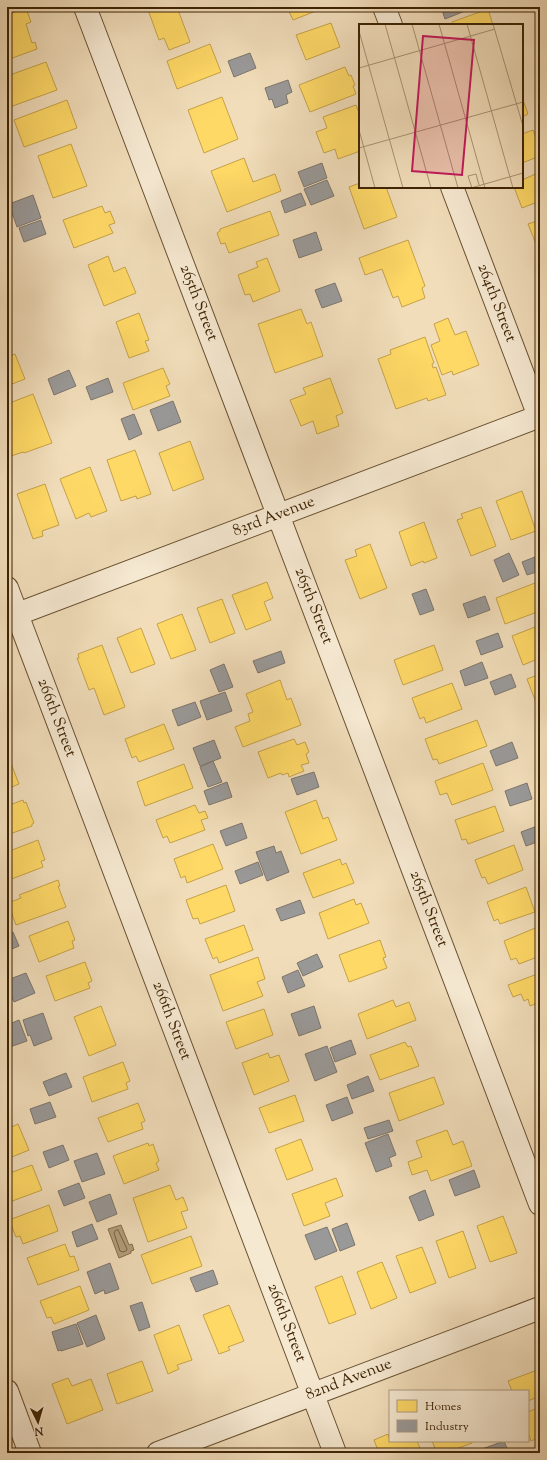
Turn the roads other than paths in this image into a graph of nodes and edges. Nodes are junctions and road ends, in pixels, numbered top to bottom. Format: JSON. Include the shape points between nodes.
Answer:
{"nodes":[{"id":1,"x":86,"y":7,"type":"edge"},
{"id":2,"x":384,"y":7,"type":"edge"},
{"id":3,"x":391,"y":24,"type":"edge"},
{"id":4,"x":452,"y":188,"type":"edge"},
{"id":5,"x":540,"y":417,"type":"edge"},
{"id":6,"x":278,"y":515,"type":"junction"},
{"id":7,"x":7,"y":588,"type":"edge"},
{"id":8,"x":12,"y":616,"type":"edge"},
{"id":9,"x":540,"y":1204,"type":"edge"},
{"id":10,"x":540,"y":1308,"type":"edge"},
{"id":11,"x":7,"y":1391,"type":"edge"},
{"id":12,"x":313,"y":1394,"type":"junction"},
{"id":13,"x":30,"y":1453,"type":"edge"},
{"id":14,"x":158,"y":1453,"type":"edge"},
{"id":15,"x":335,"y":1453,"type":"edge"}],
"edges":[{"from":1,"to":6,"type":"street","name":"265th Street"},
{"from":2,"to":3,"type":"street"},
{"from":4,"to":5,"type":"street","name":"264th Street"},
{"from":5,"to":6,"type":"street","name":"83rd Avenue"},
{"from":6,"to":8,"type":"street","name":"83rd Avenue"},
{"from":6,"to":9,"type":"street","name":"265th Street"},
{"from":7,"to":8,"type":"street","name":"266th Street"},
{"from":8,"to":12,"type":"street","name":"266th Street"},
{"from":10,"to":12,"type":"street","name":"82nd Avenue"},
{"from":11,"to":13,"type":"street"},
{"from":12,"to":14,"type":"street","name":"82nd Avenue"},
{"from":12,"to":15,"type":"street","name":"266th Street"}]}
